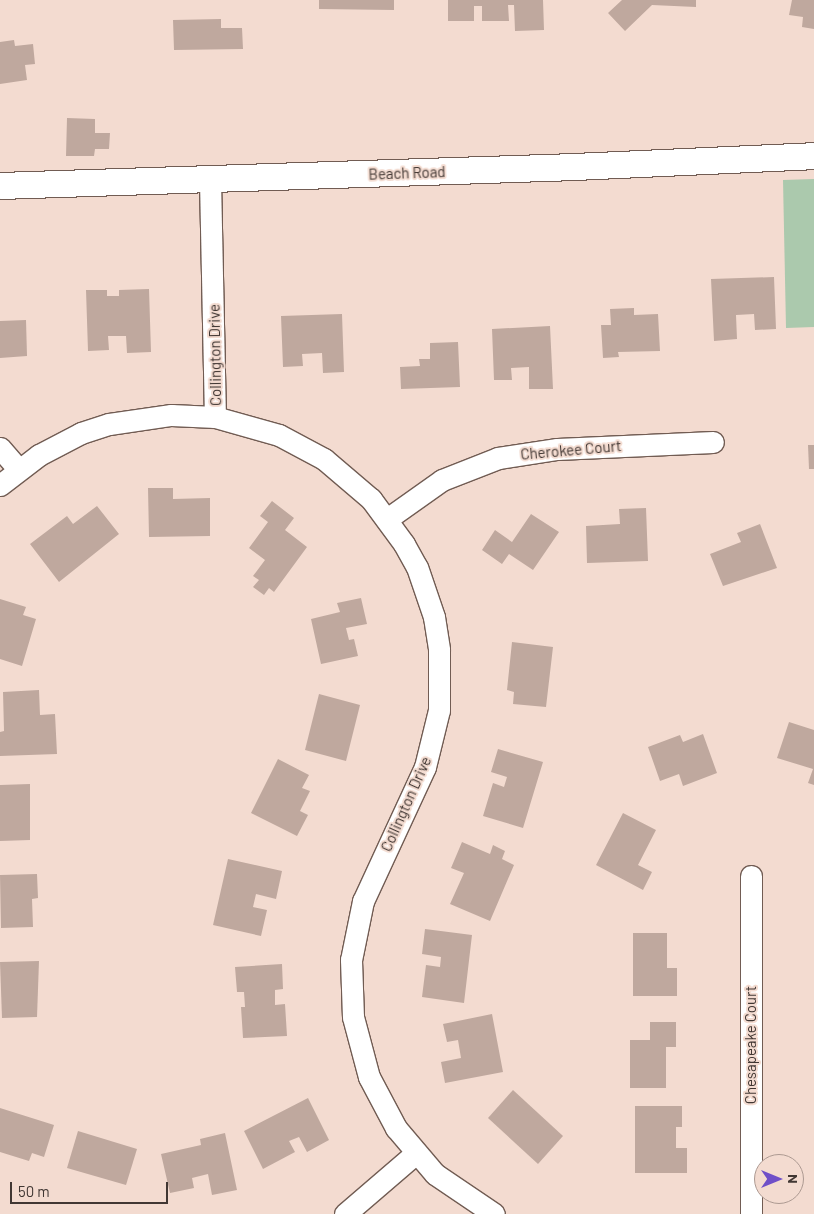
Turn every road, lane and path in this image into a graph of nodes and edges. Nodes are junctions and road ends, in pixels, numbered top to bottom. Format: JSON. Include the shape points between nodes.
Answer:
{"nodes":[{"id":1,"x":814,"y":156,"type":"edge"},
{"id":2,"x":210,"y":180,"type":"junction"},
{"id":3,"x":0,"y":186,"type":"edge"},
{"id":4,"x":216,"y":417,"type":"junction"},
{"id":5,"x":713,"y":442,"type":"dead end"},
{"id":6,"x":0,"y":448,"type":"edge"},
{"id":7,"x":18,"y":469,"type":"junction"},
{"id":8,"x":0,"y":485,"type":"edge"},
{"id":9,"x":387,"y":519,"type":"junction"},
{"id":10,"x":751,"y":876,"type":"dead end"},
{"id":11,"x":416,"y":1153,"type":"junction"},
{"id":12,"x":344,"y":1214,"type":"edge"},
{"id":13,"x":494,"y":1214,"type":"edge"},
{"id":14,"x":751,"y":1214,"type":"edge"}],
"edges":[{"from":1,"to":2,"type":"street","name":"Beach Road"},
{"from":2,"to":3,"type":"street","name":"Beach Road"},
{"from":2,"to":4,"type":"street","name":"Collington Drive"},
{"from":4,"to":7,"type":"street","via":[[171,415],[109,424],[58,445]]},
{"from":4,"to":9,"type":"street","name":"Collington Drive","via":[[279,435],[324,459],[353,482]]},
{"from":5,"to":9,"type":"street","name":"Cherokee Court","via":[[557,449],[508,456],[442,480]]},
{"from":6,"to":7,"type":"street"},
{"from":7,"to":8,"type":"street"},
{"from":9,"to":11,"type":"street","name":"Collington Drive","via":[[417,567],[434,617],[439,650],[439,710],[425,767],[363,901],[355,931],[351,989],[359,1046],[369,1077],[381,1105]]},
{"from":10,"to":14,"type":"street","name":"Chesapeake Court"},
{"from":11,"to":12,"type":"street"},
{"from":11,"to":13,"type":"street","name":"Collington Drive","via":[[455,1190]]}]}
